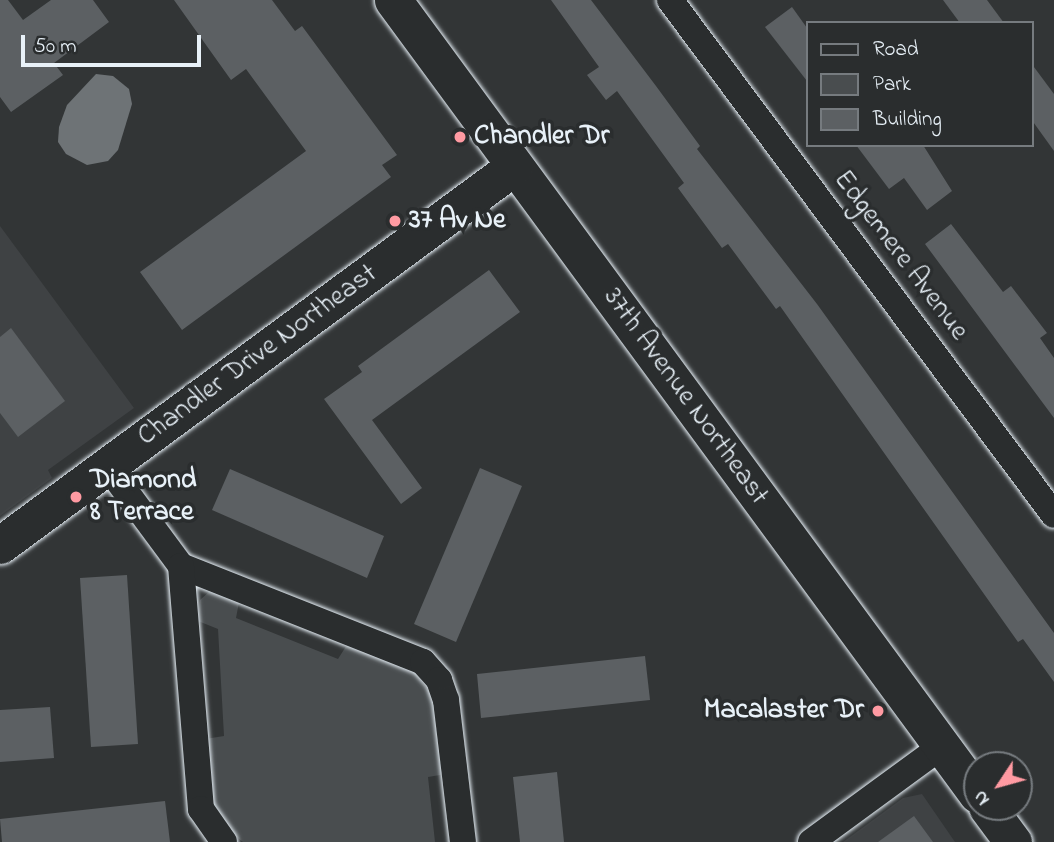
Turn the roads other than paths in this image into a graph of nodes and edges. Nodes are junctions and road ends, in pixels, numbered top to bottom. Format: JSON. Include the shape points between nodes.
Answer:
{"nodes":[{"id":1,"x":393,"y":0,"type":"edge"},
{"id":2,"x":670,"y":0,"type":"edge"},
{"id":3,"x":515,"y":166,"type":"junction"},
{"id":4,"x":107,"y":466,"type":"junction"},
{"id":5,"x":1054,"y":515,"type":"edge"},
{"id":6,"x":0,"y":545,"type":"edge"},
{"id":7,"x":181,"y":566,"type":"junction"},
{"id":8,"x":942,"y":746,"type":"junction"},
{"id":9,"x":963,"y":775,"type":"edge"},
{"id":10,"x":997,"y":821,"type":"edge"},
{"id":11,"x":224,"y":842,"type":"edge"},
{"id":12,"x":463,"y":842,"type":"edge"},
{"id":13,"x":811,"y":842,"type":"edge"},
{"id":14,"x":1013,"y":842,"type":"edge"}],
"edges":[{"from":1,"to":3,"type":"main road","name":"37th Avenue Northeast"},
{"from":2,"to":5,"type":"street","name":"Edgemere Avenue"},
{"from":3,"to":4,"type":"main road","name":"Chandler Drive Northeast"},
{"from":3,"to":8,"type":"main road","name":"37th Avenue Northeast"},
{"from":4,"to":6,"type":"main road","name":"Chandler Drive Northeast"},
{"from":4,"to":7,"type":"street"},
{"from":7,"to":11,"type":"street","via":[[201,809]]},
{"from":7,"to":12,"type":"street","via":[[424,662],[439,680],[446,700]]},
{"from":8,"to":9,"type":"main road","name":"37th Avenue Northeast"},
{"from":8,"to":13,"type":"street"},
{"from":10,"to":14,"type":"main road"}]}
